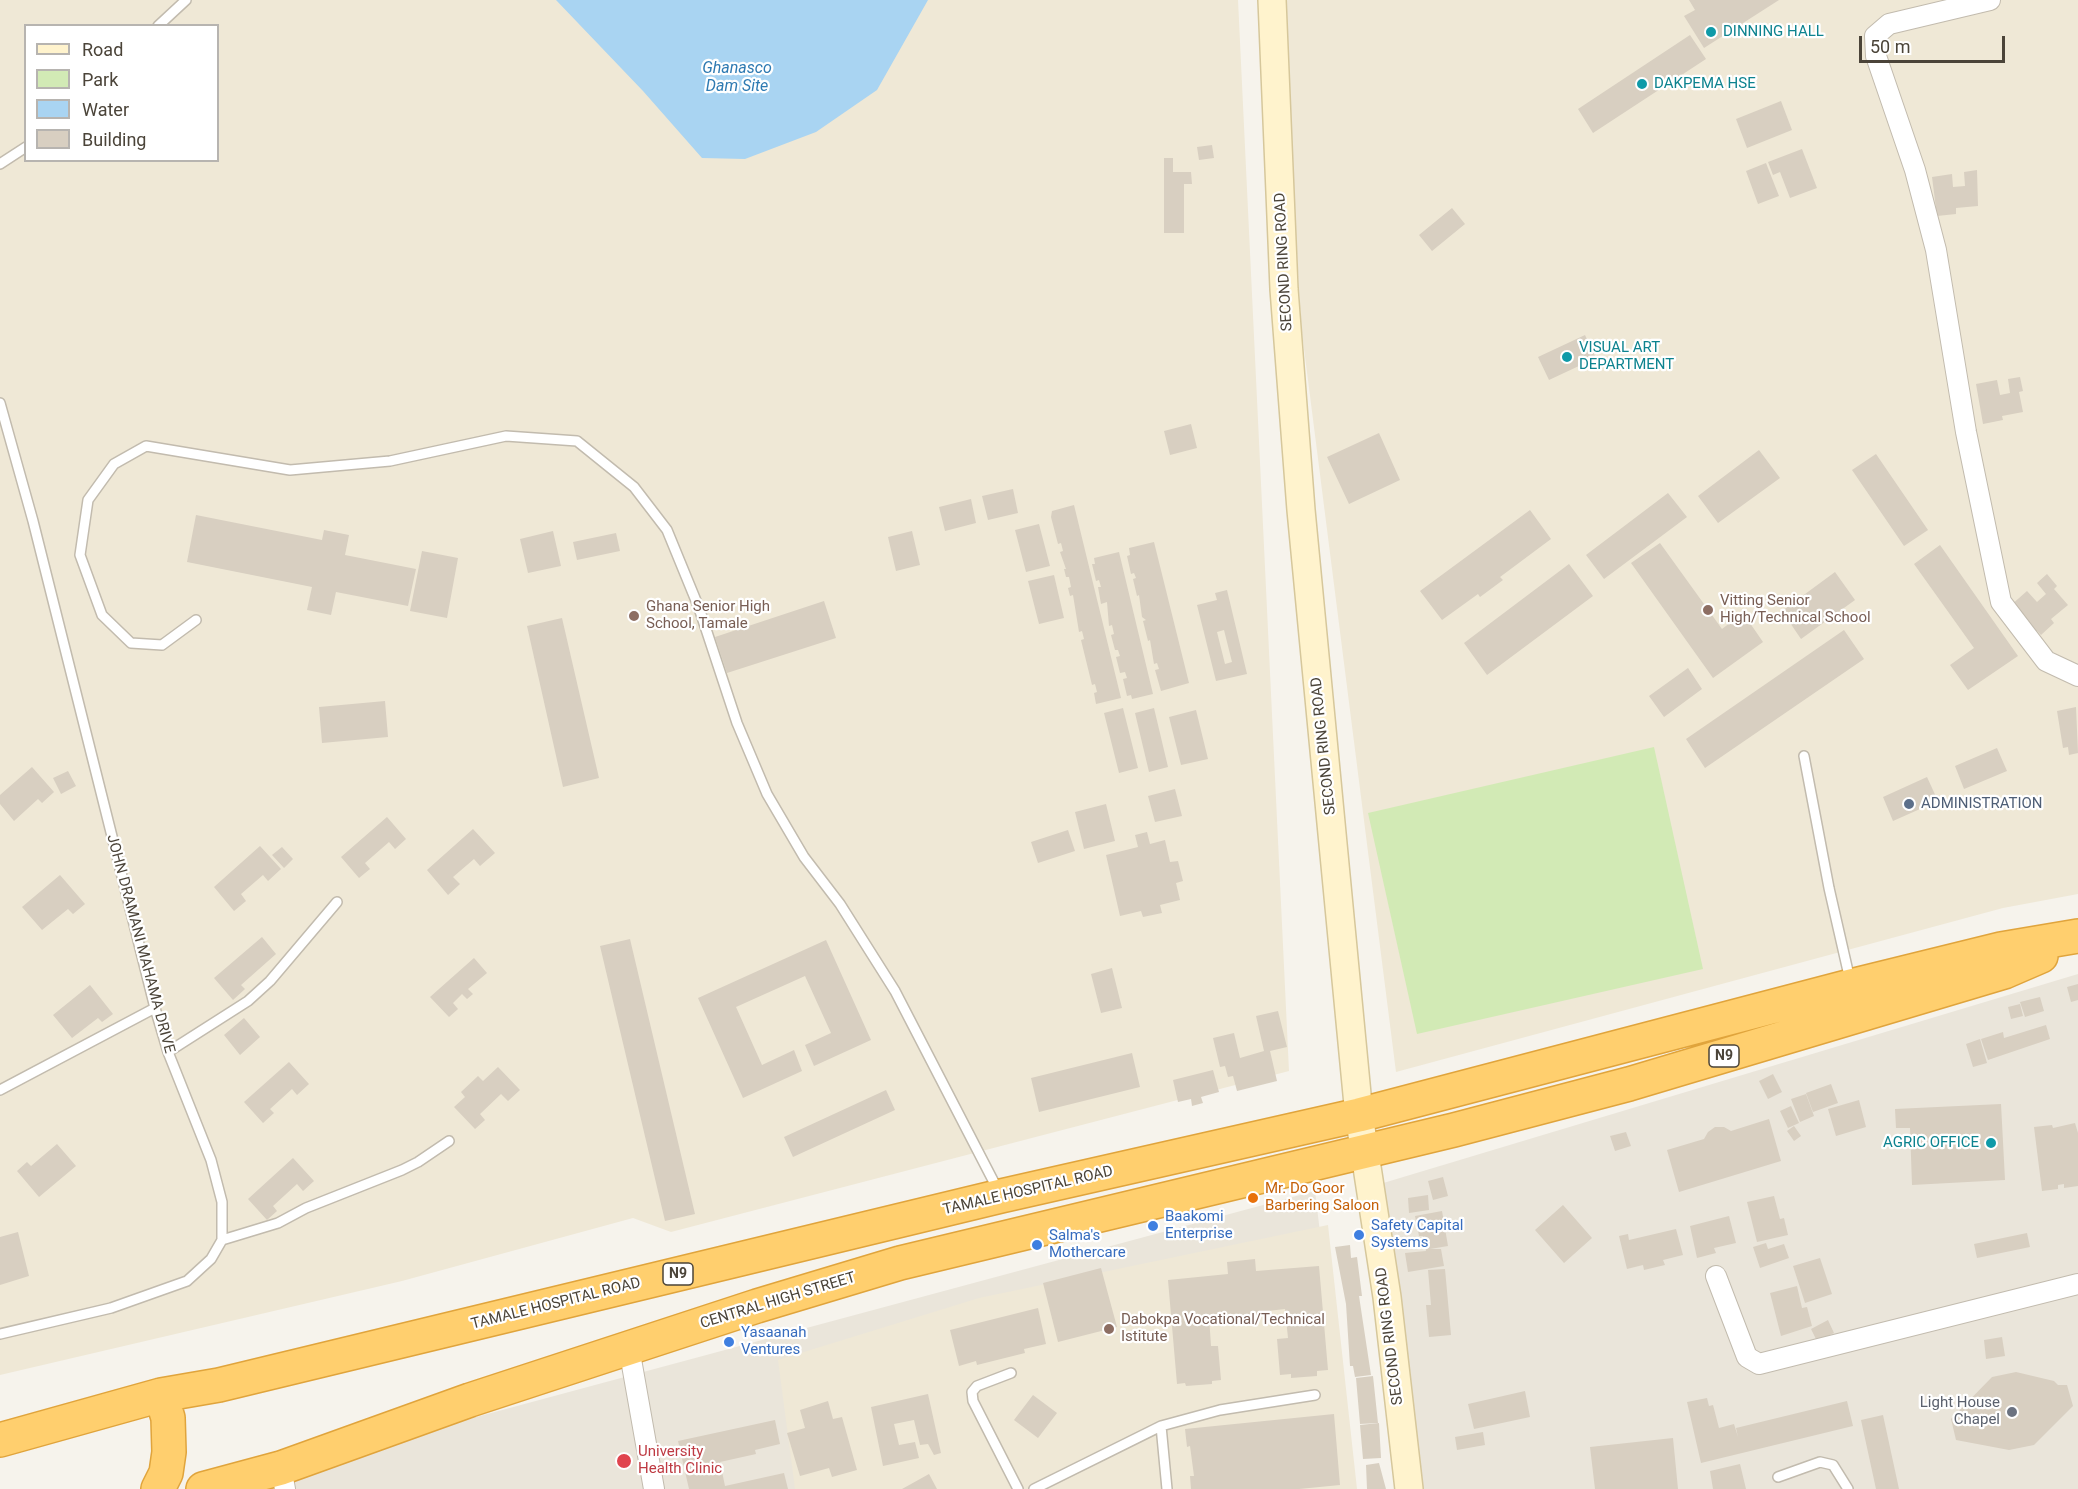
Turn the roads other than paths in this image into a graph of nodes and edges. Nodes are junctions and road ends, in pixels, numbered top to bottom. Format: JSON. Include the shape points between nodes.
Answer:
{"nodes":[{"id":1,"x":186,"y":0,"type":"edge"},
{"id":2,"x":1272,"y":0,"type":"edge"},
{"id":3,"x":1990,"y":0,"type":"edge"},
{"id":4,"x":160,"y":24,"type":"edge"},
{"id":5,"x":24,"y":148,"type":"edge"},
{"id":6,"x":0,"y":164,"type":"edge"},
{"id":7,"x":0,"y":403,"type":"edge"},
{"id":8,"x":196,"y":620,"type":"dead end"},
{"id":9,"x":2078,"y":676,"type":"edge"},
{"id":10,"x":1804,"y":756,"type":"dead end"},
{"id":11,"x":337,"y":902,"type":"dead end"},
{"id":12,"x":2078,"y":937,"type":"edge"},
{"id":13,"x":1851,"y":986,"type":"junction"},
{"id":14,"x":155,"y":1008,"type":"junction"},
{"id":15,"x":168,"y":1052,"type":"junction"},
{"id":16,"x":0,"y":1090,"type":"edge"},
{"id":17,"x":1359,"y":1115,"type":"junction"},
{"id":18,"x":449,"y":1140,"type":"dead end"},
{"id":19,"x":1364,"y":1150,"type":"junction"},
{"id":20,"x":1001,"y":1197,"type":"junction"},
{"id":21,"x":222,"y":1240,"type":"junction"},
{"id":22,"x":1716,"y":1276,"type":"dead end"},
{"id":23,"x":2078,"y":1284,"type":"edge"},
{"id":24,"x":0,"y":1334,"type":"edge"},
{"id":25,"x":629,"y":1348,"type":"junction"},
{"id":26,"x":1011,"y":1373,"type":"dead end"},
{"id":27,"x":160,"y":1395,"type":"junction"},
{"id":28,"x":1315,"y":1395,"type":"dead end"},
{"id":29,"x":1161,"y":1426,"type":"junction"},
{"id":30,"x":0,"y":1440,"type":"edge"},
{"id":31,"x":1778,"y":1477,"type":"dead end"},
{"id":32,"x":283,"y":1478,"type":"edge"},
{"id":33,"x":158,"y":1489,"type":"edge"},
{"id":34,"x":203,"y":1489,"type":"edge"},
{"id":35,"x":654,"y":1489,"type":"edge"},
{"id":36,"x":1018,"y":1489,"type":"edge"},
{"id":37,"x":1034,"y":1489,"type":"edge"},
{"id":38,"x":1167,"y":1489,"type":"edge"},
{"id":39,"x":1409,"y":1489,"type":"edge"},
{"id":40,"x":1848,"y":1489,"type":"edge"}],
"edges":[{"from":1,"to":4,"type":"lane"},
{"from":2,"to":17,"type":"street","name":"SECOND RING ROAD","via":[[1284,289],[1300,510]]},
{"from":3,"to":9,"type":"street","via":[[1889,24],[1875,36],[1876,56],[1915,170],[1936,250],[1965,432],[2001,602],[2046,661]]},
{"from":5,"to":6,"type":"lane"},
{"from":7,"to":14,"type":"lane","name":"JOHN DRAMANI MAHAMA DRIVE"},
{"from":8,"to":20,"type":"lane","via":[[162,645],[131,643],[102,615],[80,555],[88,500],[114,464],[146,446],[290,470],[390,461],[506,436],[577,441],[634,486],[667,530],[767,794],[804,857],[840,904],[895,991]]},
{"from":10,"to":13,"type":"lane"},
{"from":11,"to":15,"type":"lane","via":[[248,1001]]},
{"from":12,"to":13,"type":"highway","number":"N9","via":[[2001,949]]},
{"from":12,"to":19,"type":"highway","number":"N9","via":[[2004,972],[1776,1042],[1454,1130]]},
{"from":13,"to":17,"type":"highway","number":"N9"},
{"from":14,"to":15,"type":"lane","name":"JOHN DRAMANI MAHAMA DRIVE"},
{"from":14,"to":16,"type":"lane"},
{"from":15,"to":21,"type":"lane","name":"JOHN DRAMANI MAHAMA DRIVE","via":[[211,1161],[222,1202]]},
{"from":17,"to":19,"type":"street","name":"SECOND RING ROAD"},
{"from":17,"to":20,"type":"highway","name":"TAMALE HOSPITAL ROAD","number":"N9"},
{"from":18,"to":21,"type":"lane","via":[[402,1170],[278,1223]]},
{"from":19,"to":25,"type":"highway","name":"CENTRAL HIGH STREET","number":"N9","via":[[900,1263]]},
{"from":19,"to":39,"type":"street","name":"SECOND RING ROAD","via":[[1387,1297]]},
{"from":20,"to":27,"type":"highway","name":"TAMALE HOSPITAL ROAD","number":"N9","via":[[219,1385]]},
{"from":21,"to":24,"type":"lane","via":[[211,1259],[187,1281],[111,1308]]},
{"from":22,"to":23,"type":"street","via":[[1747,1357],[1759,1364]]},
{"from":25,"to":32,"type":"highway","name":"CENTRAL HIGH STREET","number":"N9","via":[[470,1400]]},
{"from":25,"to":35,"type":"street"},
{"from":26,"to":36,"type":"lane","via":[[977,1386],[972,1392]]},
{"from":27,"to":30,"type":"highway","name":"TAMALE HOSPITAL ROAD","number":"N9"},
{"from":27,"to":33,"type":"highway","via":[[168,1418],[169,1452],[166,1473]]},
{"from":28,"to":29,"type":"lane","via":[[1220,1410]]},
{"from":29,"to":37,"type":"lane"},
{"from":29,"to":38,"type":"lane"},
{"from":31,"to":40,"type":"lane","via":[[1820,1462],[1833,1465]]},
{"from":32,"to":34,"type":"highway","name":"CENTRAL HIGH STREET","number":"N9"}]}
